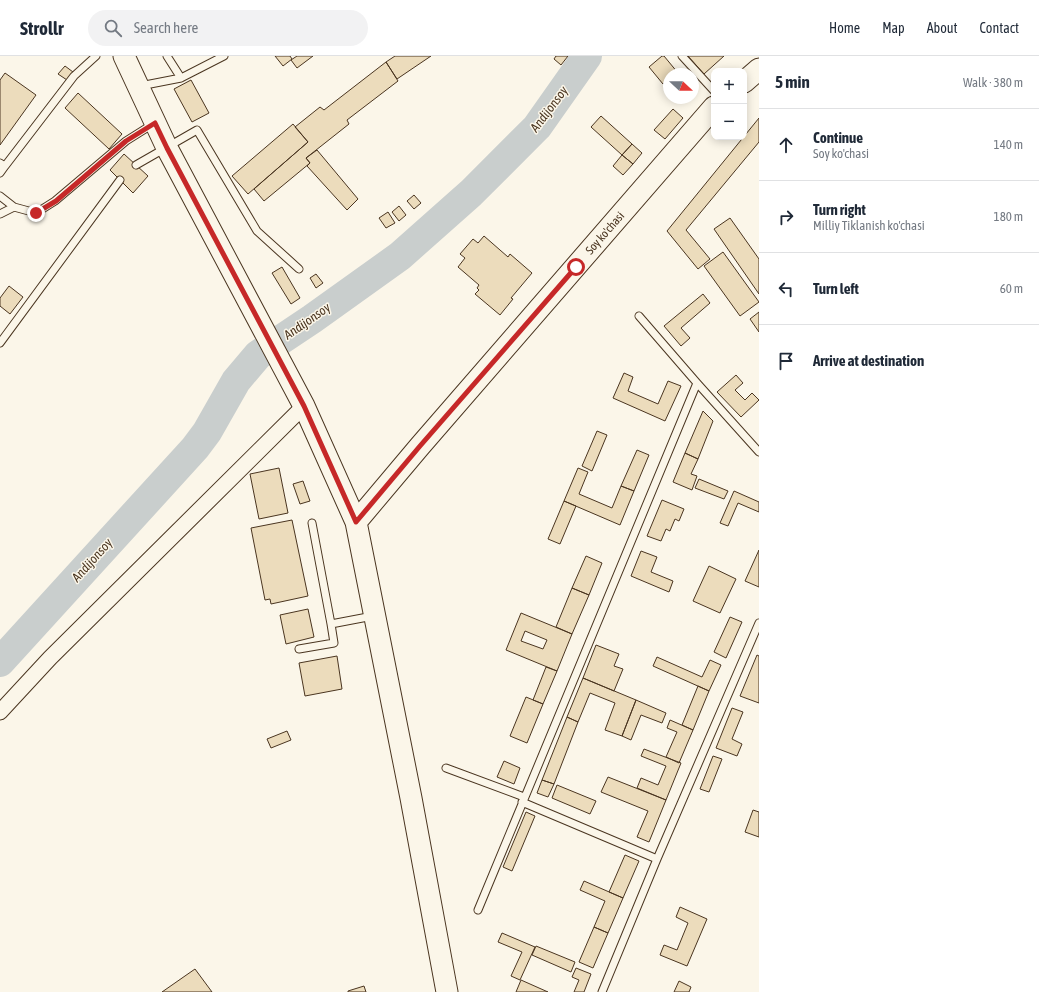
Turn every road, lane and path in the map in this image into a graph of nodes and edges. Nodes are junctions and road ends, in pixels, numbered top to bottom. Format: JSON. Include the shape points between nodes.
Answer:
{"nodes":[{"id":1,"x":96,"y":56,"type":"edge"},
{"id":2,"x":124,"y":56,"type":"edge"},
{"id":3,"x":167,"y":56,"type":"edge"},
{"id":4,"x":224,"y":56,"type":"edge"},
{"id":5,"x":682,"y":56,"type":"edge"},
{"id":6,"x":759,"y":69,"type":"edge"},
{"id":7,"x":181,"y":78,"type":"junction"},
{"id":8,"x":747,"y":79,"type":"edge"},
{"id":9,"x":138,"y":86,"type":"junction"},
{"id":10,"x":711,"y":88,"type":"edge"},
{"id":11,"x":711,"y":111,"type":"edge"},
{"id":12,"x":155,"y":123,"type":"junction"},
{"id":13,"x":167,"y":148,"type":"junction"},
{"id":14,"x":2,"y":165,"type":"edge"},
{"id":15,"x":136,"y":165,"type":"dead end"},
{"id":16,"x":0,"y":173,"type":"edge"},
{"id":17,"x":120,"y":180,"type":"dead end"},
{"id":18,"x":0,"y":196,"type":"edge"},
{"id":19,"x":14,"y":207,"type":"junction"},
{"id":20,"x":0,"y":214,"type":"edge"},
{"id":21,"x":299,"y":269,"type":"dead end"},
{"id":22,"x":639,"y":316,"type":"dead end"},
{"id":23,"x":0,"y":343,"type":"edge"},
{"id":24,"x":697,"y":383,"type":"junction"},
{"id":25,"x":304,"y":406,"type":"junction"},
{"id":26,"x":759,"y":452,"type":"edge"},
{"id":27,"x":356,"y":522,"type":"junction"},
{"id":28,"x":312,"y":523,"type":"dead end"},
{"id":29,"x":375,"y":616,"type":"junction"},
{"id":30,"x":759,"y":623,"type":"edge"},
{"id":31,"x":331,"y":624,"type":"junction"},
{"id":32,"x":299,"y":649,"type":"dead end"},
{"id":33,"x":0,"y":712,"type":"edge"},
{"id":34,"x":446,"y":768,"type":"dead end"},
{"id":35,"x":523,"y":800,"type":"junction"},
{"id":36,"x":657,"y":859,"type":"junction"},
{"id":37,"x":478,"y":910,"type":"dead end"},
{"id":38,"x":447,"y":992,"type":"edge"},
{"id":39,"x":602,"y":992,"type":"edge"}],
"edges":[{"from":1,"to":14,"type":"lane","via":[[74,76]]},
{"from":2,"to":9,"type":"main road"},
{"from":3,"to":7,"type":"lane"},
{"from":4,"to":7,"type":"lane"},
{"from":5,"to":10,"type":"lane"},
{"from":6,"to":8,"type":"main road"},
{"from":7,"to":9,"type":"lane"},
{"from":9,"to":12,"type":"main road"},
{"from":11,"to":27,"type":"main road","name":"Soy ko'chasi"},
{"from":12,"to":13,"type":"main road"},
{"from":12,"to":19,"type":"lane","via":[[126,141],[56,201],[36,213]]},
{"from":13,"to":15,"type":"lane"},
{"from":13,"to":21,"type":"lane","via":[[196,130],[257,231]]},
{"from":13,"to":25,"type":"main road"},
{"from":14,"to":16,"type":"lane"},
{"from":17,"to":23,"type":"lane"},
{"from":18,"to":19,"type":"lane"},
{"from":19,"to":20,"type":"lane"},
{"from":22,"to":24,"type":"lane"},
{"from":24,"to":26,"type":"lane"},
{"from":24,"to":35,"type":"lane"},
{"from":25,"to":27,"type":"main road"},
{"from":25,"to":33,"type":"street","via":[[50,658]]},
{"from":27,"to":29,"type":"main road"},
{"from":28,"to":31,"type":"lane"},
{"from":29,"to":31,"type":"lane"},
{"from":29,"to":38,"type":"main road"},
{"from":30,"to":36,"type":"lane"},
{"from":31,"to":32,"type":"lane","via":[[334,643]]},
{"from":34,"to":35,"type":"lane"},
{"from":35,"to":36,"type":"lane"},
{"from":35,"to":37,"type":"lane"},
{"from":36,"to":39,"type":"lane"}]}
